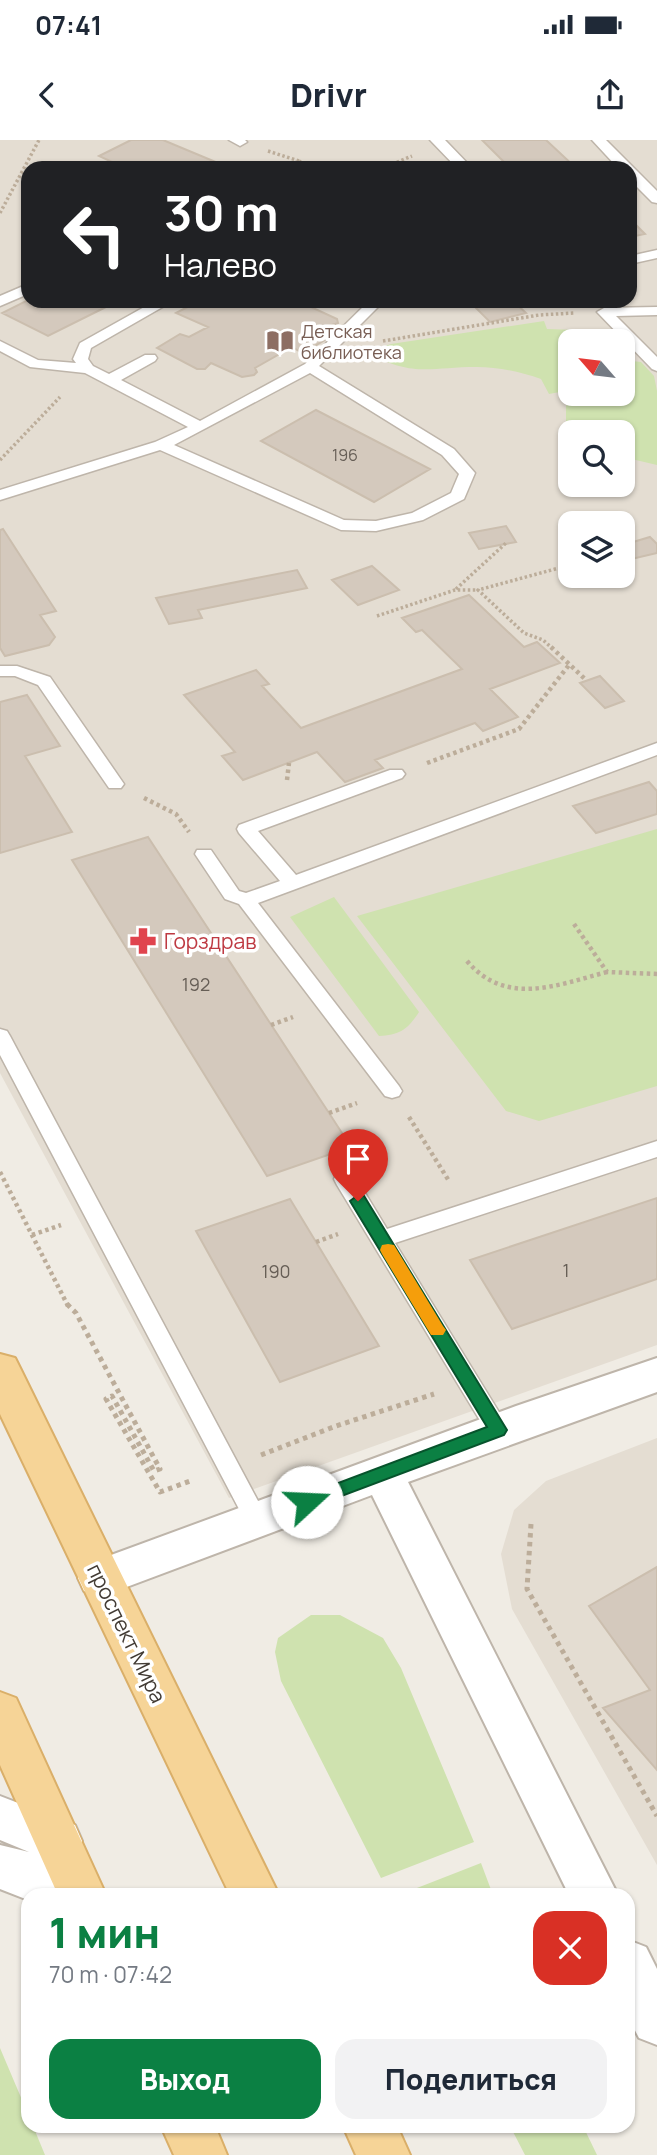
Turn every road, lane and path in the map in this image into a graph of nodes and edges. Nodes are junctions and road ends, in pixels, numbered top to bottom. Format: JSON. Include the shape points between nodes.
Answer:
{"nodes":[{"id":1,"x":39,"y":140,"type":"edge"},
{"id":2,"x":437,"y":140,"type":"edge"},
{"id":3,"x":599,"y":140,"type":"edge"},
{"id":4,"x":238,"y":141,"type":"edge"},
{"id":5,"x":28,"y":161,"type":"edge"},
{"id":6,"x":299,"y":161,"type":"edge"},
{"id":7,"x":458,"y":161,"type":"edge"},
{"id":8,"x":619,"y":161,"type":"edge"},
{"id":9,"x":21,"y":174,"type":"edge"},
{"id":10,"x":637,"y":179,"type":"edge"},
{"id":11,"x":657,"y":199,"type":"edge"},
{"id":12,"x":0,"y":213,"type":"edge"},
{"id":13,"x":657,"y":254,"type":"edge"},
{"id":14,"x":637,"y":258,"type":"edge"},
{"id":15,"x":21,"y":292,"type":"edge"},
{"id":16,"x":0,"y":302,"type":"edge"},
{"id":17,"x":153,"y":308,"type":"edge"},
{"id":18,"x":370,"y":308,"type":"edge"},
{"id":19,"x":657,"y":311,"type":"edge"},
{"id":20,"x":604,"y":312,"type":"junction"},
{"id":21,"x":0,"y":345,"type":"edge"},
{"id":22,"x":150,"y":358,"type":"dead end"},
{"id":23,"x":657,"y":366,"type":"edge"},
{"id":24,"x":310,"y":367,"type":"junction"},
{"id":25,"x":88,"y":369,"type":"junction"},
{"id":26,"x":110,"y":380,"type":"junction"},
{"id":27,"x":200,"y":427,"type":"junction"},
{"id":28,"x":161,"y":445,"type":"junction"},
{"id":29,"x":0,"y":460,"type":"edge"},
{"id":30,"x":0,"y":495,"type":"edge"},
{"id":31,"x":506,"y":543,"type":"dead end"},
{"id":32,"x":558,"y":568,"type":"edge"},
{"id":33,"x":455,"y":590,"type":"junction"},
{"id":34,"x":478,"y":590,"type":"junction"},
{"id":35,"x":377,"y":616,"type":"dead end"},
{"id":36,"x":569,"y":665,"type":"junction"},
{"id":37,"x":0,"y":671,"type":"edge"},
{"id":38,"x":586,"y":680,"type":"dead end"},
{"id":39,"x":657,"y":749,"type":"edge"},
{"id":40,"x":396,"y":774,"type":"joint"},
{"id":41,"x":115,"y":784,"type":"joint"},
{"id":42,"x":204,"y":854,"type":"joint"},
{"id":43,"x":292,"y":882,"type":"junction"},
{"id":44,"x":246,"y":900,"type":"junction"},
{"id":45,"x":574,"y":924,"type":"dead end"},
{"id":46,"x":467,"y":961,"type":"dead end"},
{"id":47,"x":607,"y":972,"type":"junction"},
{"id":48,"x":657,"y":974,"type":"edge"},
{"id":49,"x":0,"y":1036,"type":"edge"},
{"id":50,"x":393,"y":1091,"type":"joint"},
{"id":51,"x":657,"y":1149,"type":"edge"},
{"id":52,"x":0,"y":1172,"type":"edge"},
{"id":53,"x":345,"y":1180,"type":"dead end"},
{"id":54,"x":468,"y":1211,"type":"junction"},
{"id":55,"x":382,"y":1239,"type":"junction"},
{"id":56,"x":0,"y":1370,"type":"edge"},
{"id":57,"x":657,"y":1375,"type":"edge"},
{"id":58,"x":444,"y":1391,"type":"dead end"},
{"id":59,"x":498,"y":1430,"type":"junction"},
{"id":60,"x":228,"y":1466,"type":"junction"},
{"id":61,"x":383,"y":1474,"type":"junction"},
{"id":62,"x":257,"y":1521,"type":"junction"},
{"id":63,"x":531,"y":1524,"type":"dead end"},
{"id":64,"x":100,"y":1578,"type":"junction"},
{"id":65,"x":0,"y":1712,"type":"edge"},
{"id":66,"x":657,"y":1816,"type":"edge"},
{"id":67,"x":0,"y":1818,"type":"edge"},
{"id":68,"x":58,"y":1842,"type":"junction"},
{"id":69,"x":0,"y":1867,"type":"edge"},
{"id":70,"x":53,"y":1888,"type":"edge"},
{"id":71,"x":79,"y":1888,"type":"edge"},
{"id":72,"x":252,"y":1888,"type":"edge"},
{"id":73,"x":590,"y":1888,"type":"edge"},
{"id":74,"x":635,"y":1978,"type":"edge"},
{"id":75,"x":657,"y":2021,"type":"edge"},
{"id":76,"x":190,"y":2133,"type":"edge"},
{"id":77,"x":373,"y":2133,"type":"edge"},
{"id":78,"x":201,"y":2155,"type":"edge"},
{"id":79,"x":384,"y":2155,"type":"edge"}],
"edges":[{"from":1,"to":5,"type":"path"},
{"from":2,"to":7,"type":"lane"},
{"from":3,"to":8,"type":"lane"},
{"from":4,"to":6,"type":"path"},
{"from":9,"to":12,"type":"path"},
{"from":10,"to":11,"type":"lane"},
{"from":13,"to":14,"type":"lane"},
{"from":15,"to":16,"type":"lane"},
{"from":17,"to":25,"type":"lane","via":[[85,346],[80,359]]},
{"from":18,"to":24,"type":"lane"},
{"from":19,"to":20,"type":"lane"},
{"from":20,"to":23,"type":"lane"},
{"from":20,"to":24,"type":"path","via":[[539,315],[385,340]]},
{"from":21,"to":25,"type":"lane","via":[[35,364]]},
{"from":22,"to":26,"type":"lane"},
{"from":24,"to":27,"type":"lane"},
{"from":24,"to":28,"type":"lane","via":[[448,452],[467,473],[458,496],[417,517],[376,526],[341,525]]},
{"from":25,"to":26,"type":"lane"},
{"from":25,"to":29,"type":"path"},
{"from":26,"to":27,"type":"lane"},
{"from":27,"to":28,"type":"lane"},
{"from":28,"to":30,"type":"lane"},
{"from":31,"to":33,"type":"path"},
{"from":32,"to":34,"type":"path"},
{"from":33,"to":34,"type":"path"},
{"from":33,"to":35,"type":"path"},
{"from":34,"to":36,"type":"path","via":[[524,633],[543,639]]},
{"from":36,"to":38,"type":"path"},
{"from":36,"to":40,"type":"path","via":[[519,729]]},
{"from":37,"to":41,"type":"lane","via":[[17,671],[44,681]]},
{"from":39,"to":43,"type":"lane"},
{"from":40,"to":43,"type":"lane","via":[[246,829]]},
{"from":41,"to":42,"type":"path","via":[[176,814]]},
{"from":42,"to":44,"type":"lane","via":[[232,895]]},
{"from":43,"to":44,"type":"lane"},
{"from":44,"to":50,"type":"lane"},
{"from":45,"to":47,"type":"path"},
{"from":46,"to":47,"type":"path","via":[[488,983],[508,989],[525,990]]},
{"from":47,"to":48,"type":"path"},
{"from":49,"to":60,"type":"lane"},
{"from":50,"to":54,"type":"path"},
{"from":51,"to":54,"type":"lane"},
{"from":52,"to":60,"type":"path","via":[[67,1305],[160,1469],[154,1471],[112,1396],[106,1399],[160,1492]]},
{"from":53,"to":55,"type":"lane"},
{"from":54,"to":55,"type":"lane"},
{"from":55,"to":59,"type":"lane"},
{"from":56,"to":64,"type":"main road","name":"проспект Мира"},
{"from":57,"to":59,"type":"street"},
{"from":58,"to":60,"type":"path"},
{"from":59,"to":61,"type":"street"},
{"from":60,"to":62,"type":"lane"},
{"from":61,"to":62,"type":"street"},
{"from":61,"to":73,"type":"street"},
{"from":62,"to":64,"type":"street"},
{"from":63,"to":66,"type":"path","via":[[527,1589]]},
{"from":64,"to":72,"type":"main road","name":"проспект Мира"},
{"from":65,"to":68,"type":"main road"},
{"from":67,"to":68,"type":"street"},
{"from":68,"to":71,"type":"main road"},
{"from":69,"to":70,"type":"street","via":[[28,1874]]},
{"from":74,"to":75,"type":"street"},
{"from":76,"to":78,"type":"main road"},
{"from":77,"to":79,"type":"main road"}]}
